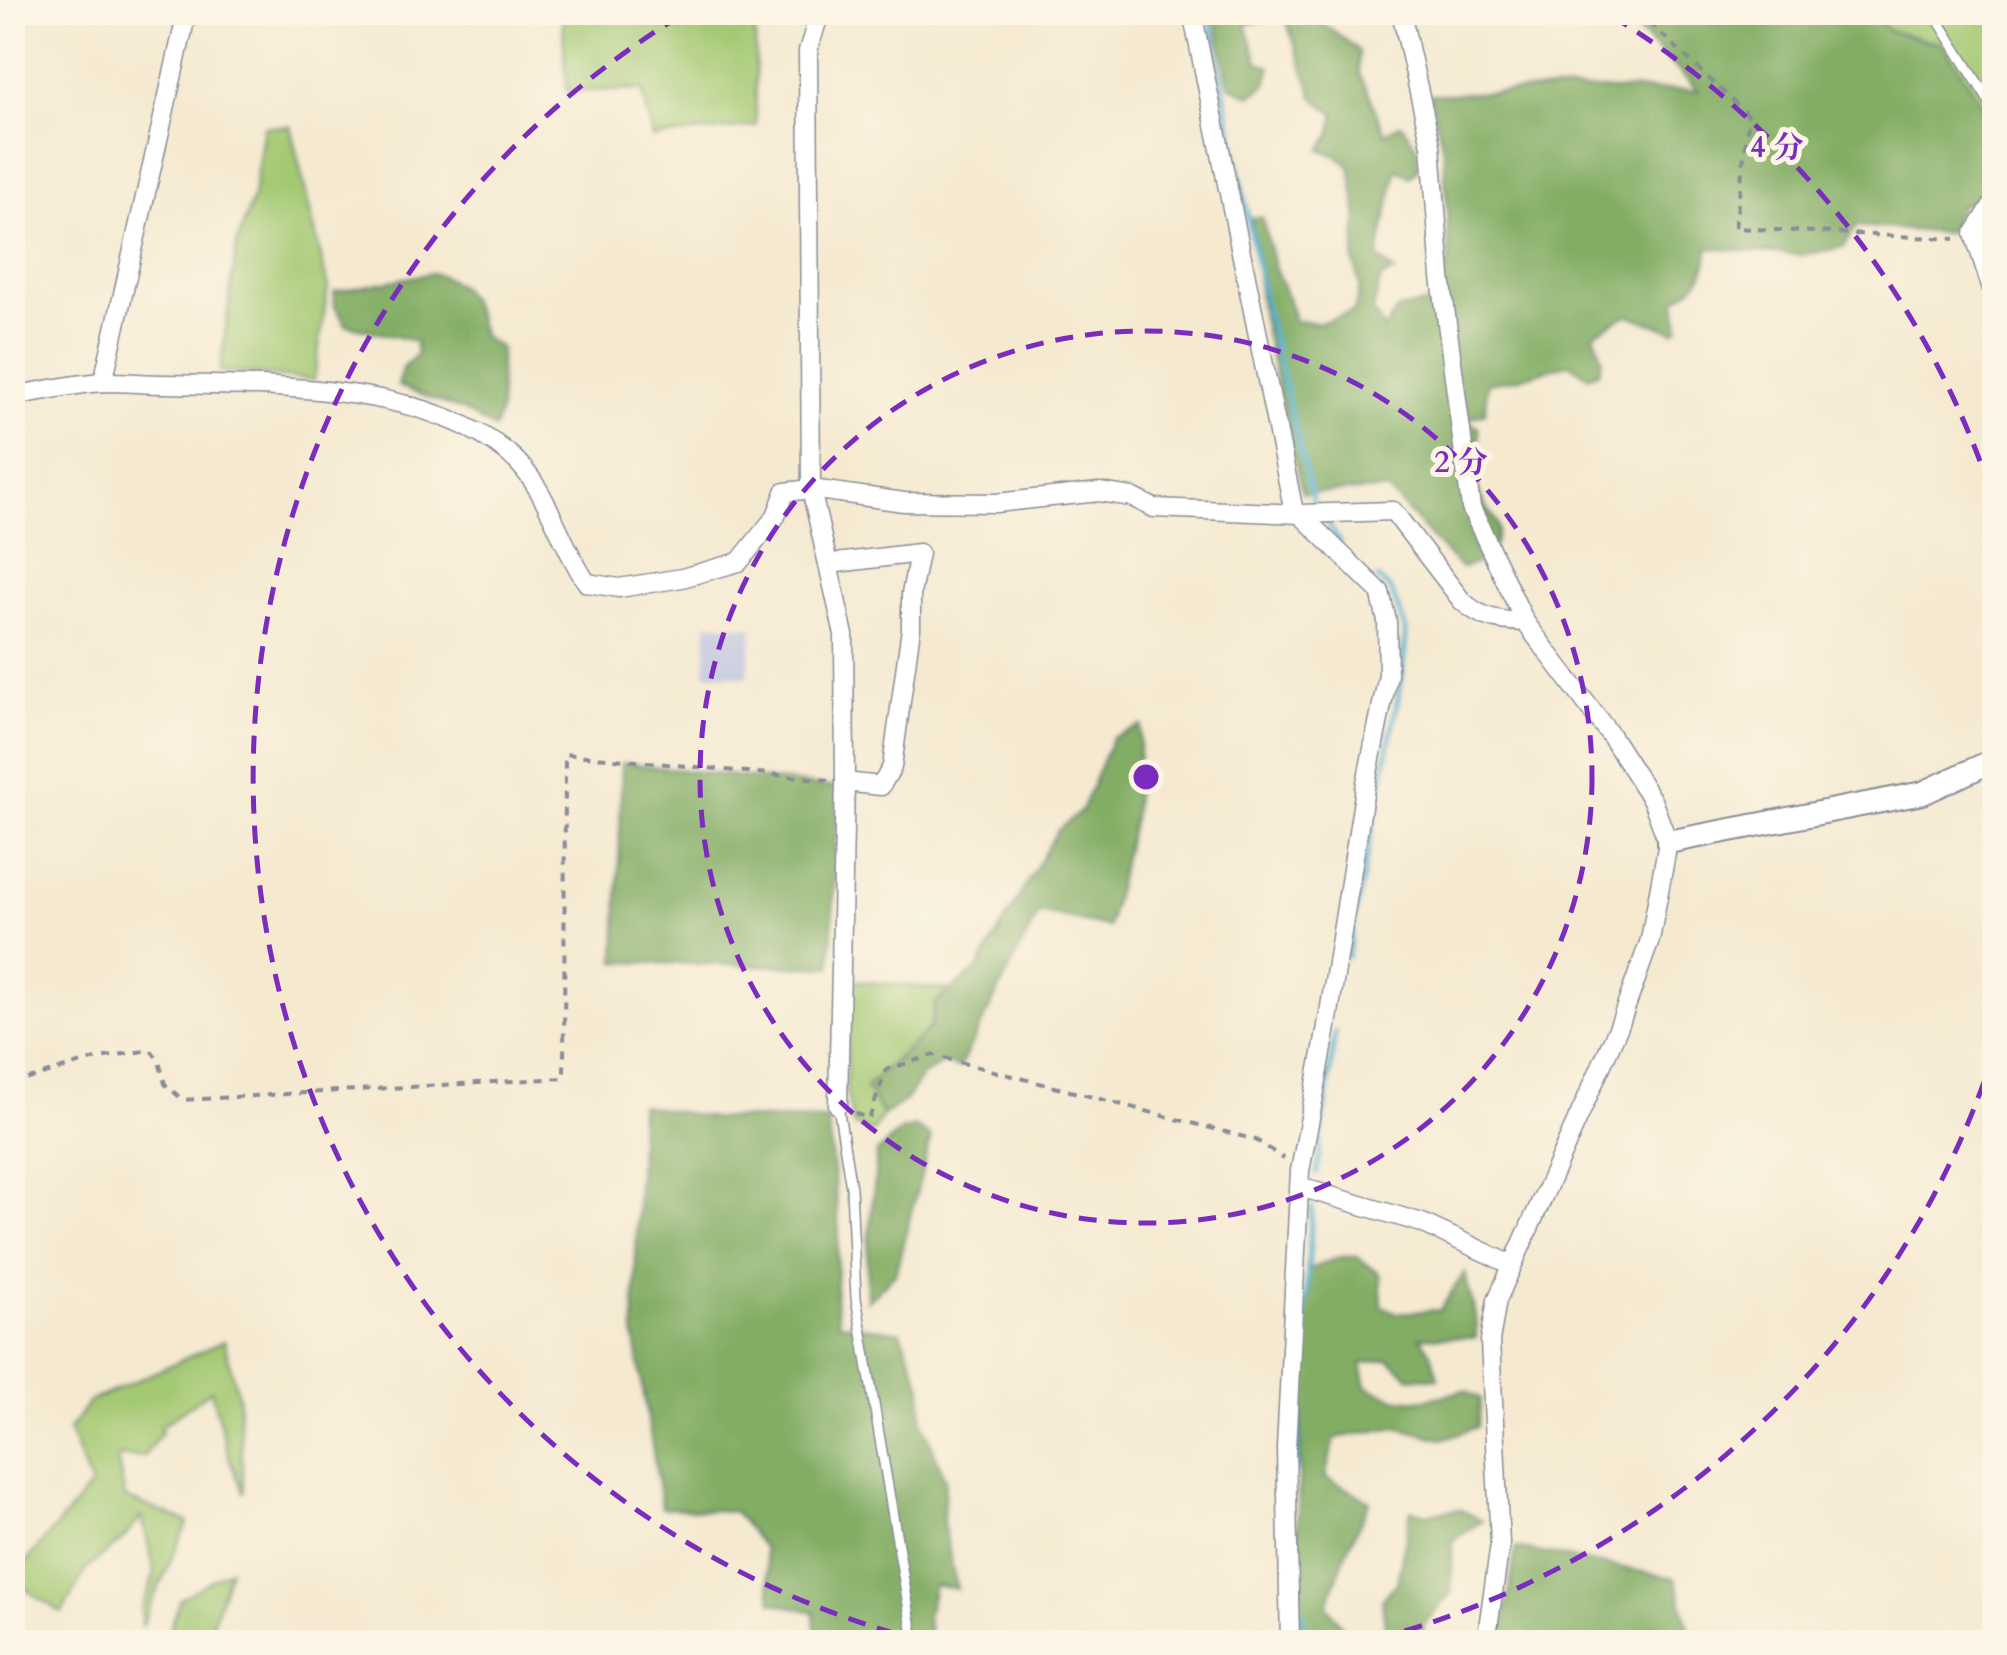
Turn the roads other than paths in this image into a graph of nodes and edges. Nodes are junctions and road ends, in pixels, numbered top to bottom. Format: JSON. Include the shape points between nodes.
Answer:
{"nodes":[{"id":1,"x":187,"y":12,"type":"edge"},
{"id":2,"x":820,"y":12,"type":"edge"},
{"id":3,"x":1192,"y":12,"type":"edge"},
{"id":4,"x":1401,"y":12,"type":"edge"},
{"id":5,"x":1933,"y":12,"type":"edge"},
{"id":6,"x":1994,"y":109,"type":"edge"},
{"id":7,"x":1994,"y":203,"type":"edge"},
{"id":8,"x":1994,"y":295,"type":"edge"},
{"id":9,"x":103,"y":382,"type":"junction"},
{"id":10,"x":12,"y":407,"type":"edge"},
{"id":11,"x":811,"y":489,"type":"junction"},
{"id":12,"x":1297,"y":513,"type":"junction"},
{"id":13,"x":828,"y":564,"type":"junction"},
{"id":14,"x":1525,"y":622,"type":"junction"},
{"id":15,"x":1994,"y":760,"type":"edge"},
{"id":16,"x":845,"y":782,"type":"junction"},
{"id":17,"x":1668,"y":842,"type":"junction"},
{"id":18,"x":838,"y":1105,"type":"joint"},
{"id":19,"x":1300,"y":1179,"type":"junction"},
{"id":20,"x":1510,"y":1264,"type":"junction"},
{"id":21,"x":911,"y":1642,"type":"edge"},
{"id":22,"x":1290,"y":1642,"type":"edge"},
{"id":23,"x":1486,"y":1642,"type":"edge"}],
"edges":[{"from":1,"to":9,"type":"street"},
{"from":2,"to":11,"type":"street","via":[[808,51]]},
{"from":3,"to":12,"type":"street"},
{"from":4,"to":14,"type":"street","via":[[1430,144],[1472,508]]},
{"from":5,"to":6,"type":"lane"},
{"from":7,"to":8,"type":"street","via":[[1974,234]]},
{"from":9,"to":10,"type":"street","via":[[23,394]]},
{"from":9,"to":11,"type":"street","via":[[224,382],[428,409],[475,429],[510,455],[536,482],[587,583],[619,588],[740,562],[776,516],[785,492]]},
{"from":11,"to":12,"type":"street","via":[[904,502],[996,503],[1099,492],[1154,508]]},
{"from":11,"to":13,"type":"street"},
{"from":12,"to":14,"type":"street","via":[[1393,511],[1475,613]]},
{"from":12,"to":19,"type":"street","via":[[1380,592],[1388,675]]},
{"from":13,"to":16,"type":"street","via":[[844,635]]},
{"from":13,"to":16,"type":"street","via":[[919,553],[892,766],[881,786]]},
{"from":14,"to":17,"type":"street","via":[[1612,736],[1652,800]]},
{"from":15,"to":17,"type":"street","via":[[1922,793]]},
{"from":16,"to":18,"type":"street"},
{"from":17,"to":20,"type":"street","via":[[1650,940],[1619,1026]]},
{"from":18,"to":21,"type":"lane","via":[[851,1188],[856,1298]]},
{"from":19,"to":20,"type":"street"},
{"from":19,"to":22,"type":"street","via":[[1286,1448]]},
{"from":20,"to":23,"type":"street","via":[[1490,1342],[1500,1544]]}]}
